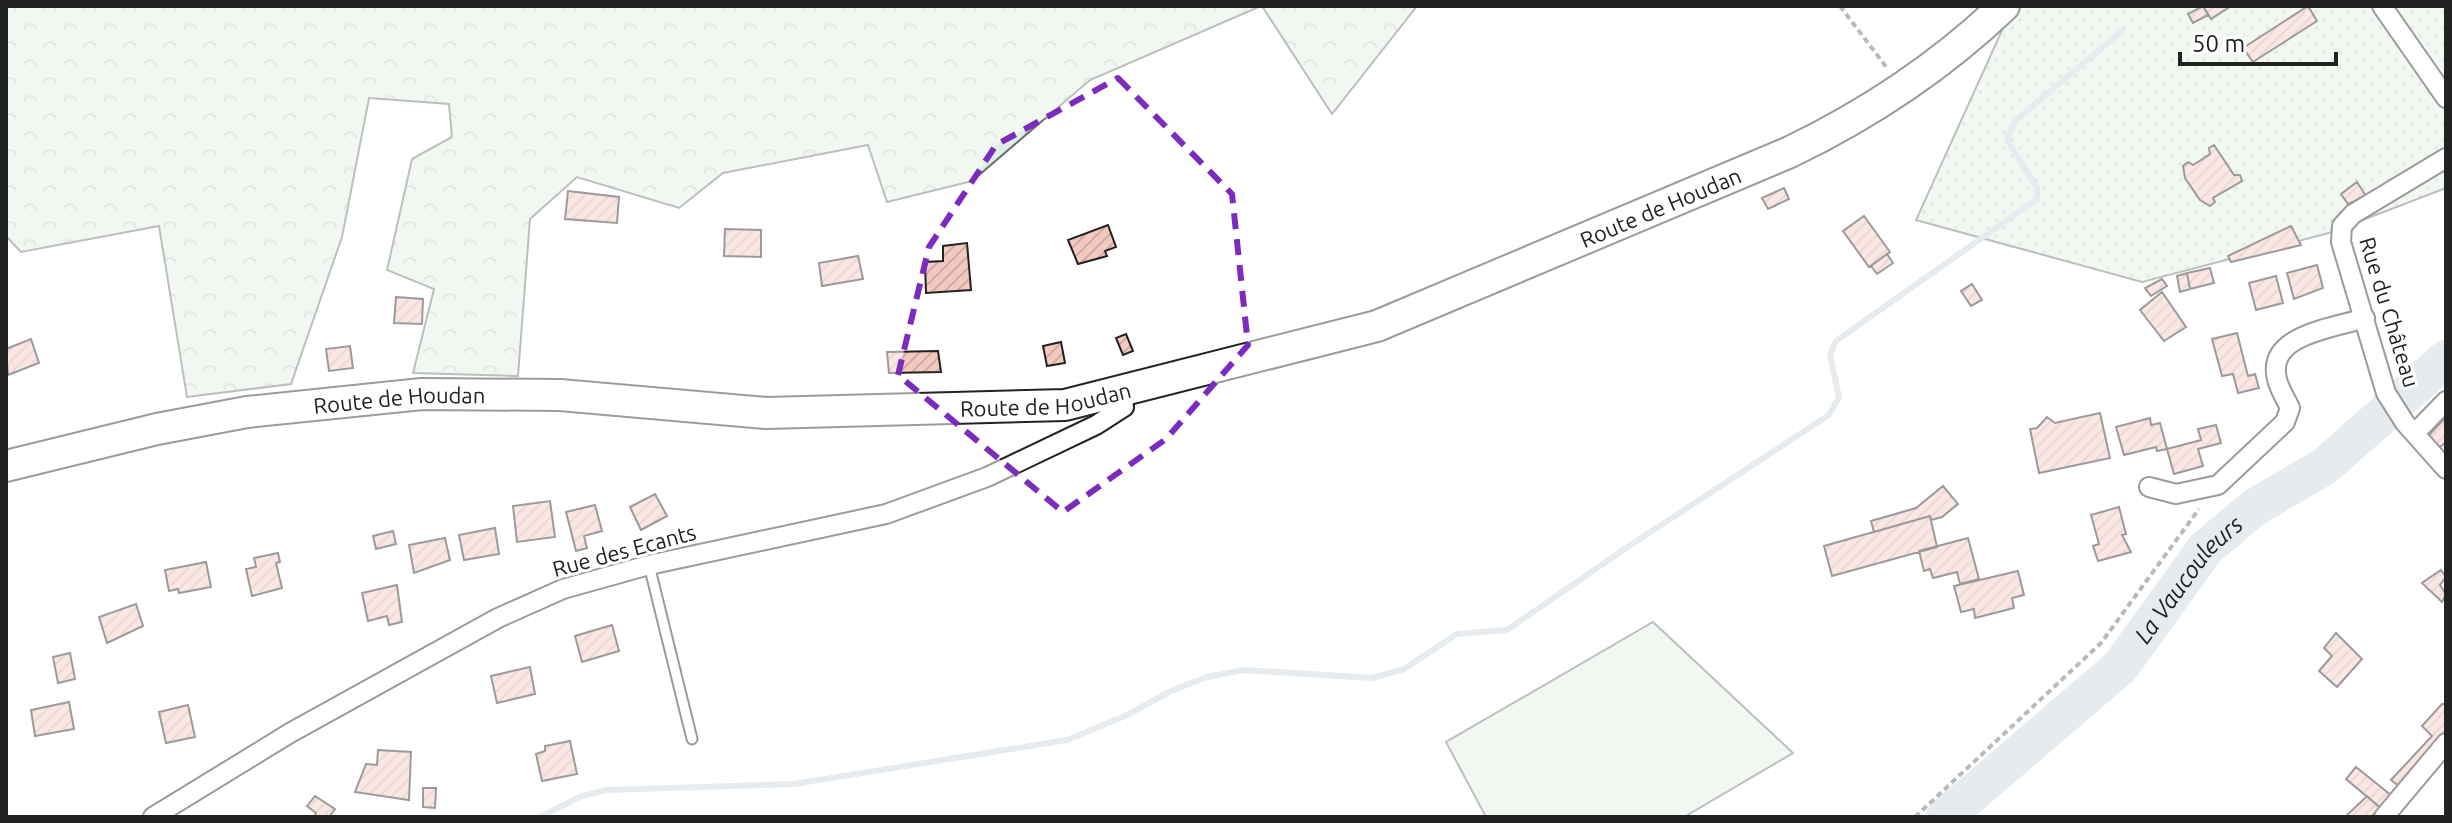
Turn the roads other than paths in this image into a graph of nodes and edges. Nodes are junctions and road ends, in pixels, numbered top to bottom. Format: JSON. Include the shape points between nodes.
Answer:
{"nodes":[{"id":1,"x":2004,"y":6,"type":"edge"},
{"id":2,"x":2382,"y":6,"type":"edge"},
{"id":3,"x":2446,"y":98,"type":"edge"},
{"id":4,"x":2446,"y":158,"type":"edge"},
{"id":5,"x":2365,"y":318,"type":"junction"},
{"id":6,"x":1122,"y":394,"type":"junction"},
{"id":7,"x":2446,"y":401,"type":"edge"},
{"id":8,"x":2410,"y":428,"type":"junction"},
{"id":9,"x":6,"y":466,"type":"edge"},
{"id":10,"x":2446,"y":469,"type":"edge"},
{"id":11,"x":2149,"y":487,"type":"dead end"},
{"id":12,"x":649,"y":565,"type":"junction"},
{"id":13,"x":692,"y":739,"type":"dead end"},
{"id":14,"x":2446,"y":743,"type":"edge"},
{"id":15,"x":153,"y":817,"type":"edge"},
{"id":16,"x":2384,"y":817,"type":"edge"}],
"edges":[{"from":1,"to":6,"type":"main road","name":"Route de Houdan","via":[[1903,89],[1790,152],[1377,326]]},
{"from":2,"to":3,"type":"street"},
{"from":4,"to":5,"type":"street","name":"Rue du Château","via":[[2353,214],[2342,226],[2341,242]]},
{"from":5,"to":8,"type":"street","name":"Rue du Château","via":[[2386,393]]},
{"from":5,"to":11,"type":"street","via":[[2284,348],[2276,378],[2290,408],[2285,422],[2218,485],[2176,494]]},
{"from":6,"to":9,"type":"main road","name":"Route de Houdan","via":[[1065,405],[766,413],[560,395],[394,395],[247,412]]},
{"from":6,"to":12,"type":"street","name":"Rue des Ecants","via":[[1124,407],[1096,425],[987,477],[900,509]]},
{"from":7,"to":8,"type":"street"},
{"from":8,"to":10,"type":"street","name":"Rue du Château"},
{"from":12,"to":13,"type":"lane"},
{"from":12,"to":15,"type":"street","name":"Rue des Ecants","via":[[563,589],[498,618],[290,733]]},
{"from":14,"to":16,"type":"street"}]}
